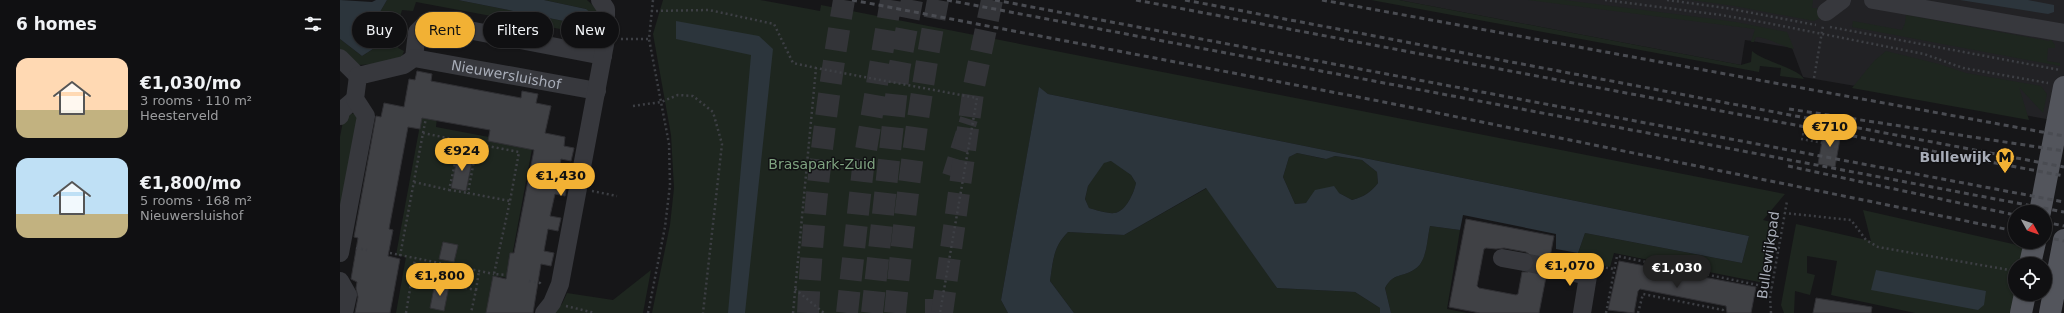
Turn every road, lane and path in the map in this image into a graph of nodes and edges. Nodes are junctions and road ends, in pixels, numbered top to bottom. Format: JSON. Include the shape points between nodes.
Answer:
{"nodes":[{"id":1,"x":600,"y":0,"type":"edge"},
{"id":2,"x":653,"y":0,"type":"edge"},
{"id":3,"x":1604,"y":0,"type":"edge"},
{"id":4,"x":1667,"y":0,"type":"edge"},
{"id":5,"x":1842,"y":0,"type":"edge"},
{"id":6,"x":1873,"y":0,"type":"edge"},
{"id":7,"x":651,"y":11,"type":"junction"},
{"id":8,"x":606,"y":12,"type":"edge"},
{"id":9,"x":1824,"y":19,"type":"junction"},
{"id":10,"x":1822,"y":33,"type":"junction"},
{"id":11,"x":2064,"y":33,"type":"edge"},
{"id":12,"x":649,"y":39,"type":"junction"},
{"id":13,"x":561,"y":41,"type":"edge"},
{"id":14,"x":619,"y":44,"type":"edge"},
{"id":15,"x":605,"y":48,"type":"edge"},
{"id":16,"x":340,"y":58,"type":"edge"},
{"id":17,"x":414,"y":58,"type":"junction"},
{"id":18,"x":816,"y":68,"type":"junction"},
{"id":19,"x":2064,"y":70,"type":"edge"},
{"id":20,"x":358,"y":76,"type":"junction"},
{"id":21,"x":1814,"y":78,"type":"dead end"},
{"id":22,"x":2060,"y":86,"type":"edge"},
{"id":23,"x":597,"y":91,"type":"junction"},
{"id":24,"x":355,"y":99,"type":"junction"},
{"id":25,"x":661,"y":102,"type":"junction"},
{"id":26,"x":633,"y":106,"type":"dead end"},
{"id":27,"x":340,"y":116,"type":"edge"},
{"id":28,"x":426,"y":118,"type":"dead end"},
{"id":29,"x":423,"y":133,"type":"junction"},
{"id":30,"x":1802,"y":134,"type":"dead end"},
{"id":31,"x":1838,"y":137,"type":"dead end"},
{"id":32,"x":1801,"y":139,"type":"dead end"},
{"id":33,"x":460,"y":141,"type":"junction"},
{"id":34,"x":1836,"y":143,"type":"junction"},
{"id":35,"x":477,"y":144,"type":"junction"},
{"id":36,"x":1834,"y":150,"type":"dead end"},
{"id":37,"x":414,"y":182,"type":"junction"},
{"id":38,"x":578,"y":189,"type":"junction"},
{"id":39,"x":449,"y":190,"type":"junction"},
{"id":40,"x":468,"y":192,"type":"junction"},
{"id":41,"x":617,"y":196,"type":"dead end"},
{"id":42,"x":1787,"y":200,"type":"dead end"},
{"id":43,"x":510,"y":201,"type":"junction"},
{"id":44,"x":2041,"y":205,"type":"edge"},
{"id":45,"x":1784,"y":213,"type":"junction"},
{"id":46,"x":2064,"y":240,"type":"edge"},
{"id":47,"x":340,"y":253,"type":"edge"},
{"id":48,"x":390,"y":253,"type":"dead end"},
{"id":49,"x":400,"y":256,"type":"dead end"},
{"id":50,"x":1502,"y":258,"type":"dead end"},
{"id":51,"x":415,"y":259,"type":"junction"},
{"id":52,"x":1524,"y":262,"type":"tunnel mouth"},
{"id":53,"x":1548,"y":268,"type":"tunnel mouth"},
{"id":54,"x":2008,"y":270,"type":"edge"},
{"id":55,"x":479,"y":271,"type":"junction"},
{"id":56,"x":494,"y":274,"type":"junction"},
{"id":57,"x":506,"y":276,"type":"dead end"},
{"id":58,"x":411,"y":277,"type":"junction"},
{"id":59,"x":340,"y":282,"type":"edge"},
{"id":60,"x":1772,"y":288,"type":"junction"},
{"id":61,"x":796,"y":289,"type":"junction"},
{"id":62,"x":476,"y":290,"type":"junction"},
{"id":63,"x":2059,"y":290,"type":"edge"},
{"id":64,"x":2024,"y":301,"type":"edge"},
{"id":65,"x":344,"y":313,"type":"edge"},
{"id":66,"x":406,"y":313,"type":"edge"},
{"id":67,"x":471,"y":313,"type":"edge"},
{"id":68,"x":544,"y":313,"type":"edge"},
{"id":69,"x":648,"y":313,"type":"edge"},
{"id":70,"x":703,"y":313,"type":"edge"},
{"id":71,"x":793,"y":313,"type":"edge"},
{"id":72,"x":824,"y":313,"type":"edge"},
{"id":73,"x":940,"y":313,"type":"edge"},
{"id":74,"x":1582,"y":313,"type":"edge"},
{"id":75,"x":1606,"y":313,"type":"edge"},
{"id":76,"x":1638,"y":313,"type":"edge"},
{"id":77,"x":1723,"y":313,"type":"edge"},
{"id":78,"x":1771,"y":313,"type":"edge"},
{"id":79,"x":2021,"y":313,"type":"edge"},
{"id":80,"x":2050,"y":313,"type":"edge"}],
"edges":[{"from":1,"to":8,"type":"street"},
{"from":2,"to":7,"type":"path"},
{"from":3,"to":10,"type":"path","via":[[1721,14]]},
{"from":4,"to":9,"type":"path"},
{"from":5,"to":9,"type":"street"},
{"from":6,"to":11,"type":"street"},
{"from":7,"to":12,"type":"path"},
{"from":7,"to":18,"type":"path","via":[[709,10],[774,24],[793,63]]},
{"from":9,"to":10,"type":"path"},
{"from":9,"to":19,"type":"path"},
{"from":10,"to":21,"type":"path"},
{"from":10,"to":22,"type":"path","via":[[1924,54],[1963,68]]},
{"from":12,"to":14,"type":"path"},
{"from":12,"to":25,"type":"path"},
{"from":13,"to":17,"type":"street","via":[[427,22],[418,32]]},
{"from":15,"to":23,"type":"street"},
{"from":16,"to":20,"type":"street"},
{"from":17,"to":20,"type":"street","via":[[404,65]]},
{"from":17,"to":23,"type":"street","name":"Nieuwersluishof"},
{"from":18,"to":61,"type":"path"},
{"from":18,"to":73,"type":"path","via":[[977,98]]},
{"from":20,"to":24,"type":"street"},
{"from":22,"to":44,"type":"main road"},
{"from":23,"to":38,"type":"street"},
{"from":24,"to":27,"type":"street","via":[[341,111]]},
{"from":24,"to":47,"type":"street","via":[[366,116]]},
{"from":25,"to":26,"type":"path"},
{"from":25,"to":69,"type":"path","via":[[669,144],[670,186],[665,227]]},
{"from":25,"to":70,"type":"path","via":[[678,95],[693,96],[713,112],[722,144]]},
{"from":28,"to":29,"type":"path"},
{"from":29,"to":33,"type":"path"},
{"from":29,"to":37,"type":"path"},
{"from":30,"to":34,"type":"path"},
{"from":31,"to":34,"type":"path"},
{"from":32,"to":34,"type":"path"},
{"from":33,"to":35,"type":"path"},
{"from":33,"to":39,"type":"path"},
{"from":34,"to":36,"type":"path"},
{"from":35,"to":40,"type":"path"},
{"from":35,"to":43,"type":"path","via":[[519,152]]},
{"from":37,"to":39,"type":"path"},
{"from":37,"to":49,"type":"path"},
{"from":38,"to":41,"type":"path"},
{"from":38,"to":68,"type":"street","via":[[560,284],[552,303]]},
{"from":39,"to":40,"type":"path"},
{"from":40,"to":43,"type":"path"},
{"from":42,"to":45,"type":"path","name":"Bullewijkpad"},
{"from":43,"to":56,"type":"path"},
{"from":45,"to":54,"type":"path","via":[[1851,220],[1866,240],[1878,247]]},
{"from":45,"to":60,"type":"path","name":"Bullewijkpad"},
{"from":46,"to":63,"type":"main road"},
{"from":48,"to":51,"type":"path"},
{"from":50,"to":52,"type":"street"},
{"from":51,"to":55,"type":"path"},
{"from":51,"to":58,"type":"path"},
{"from":53,"to":74,"type":"street","via":[[1588,276]]},
{"from":55,"to":56,"type":"path"},
{"from":55,"to":62,"type":"path"},
{"from":56,"to":57,"type":"path"},
{"from":58,"to":62,"type":"path"},
{"from":58,"to":66,"type":"path"},
{"from":59,"to":65,"type":"street","via":[[348,295]]},
{"from":60,"to":75,"type":"path","via":[[1617,256]]},
{"from":60,"to":78,"type":"path","name":"Bullewijkpad"},
{"from":61,"to":71,"type":"path"},
{"from":61,"to":72,"type":"path"},
{"from":62,"to":67,"type":"path"},
{"from":63,"to":80,"type":"main road"},
{"from":64,"to":79,"type":"main road"},
{"from":76,"to":77,"type":"path","via":[[1642,294],[1723,310]]}]}
